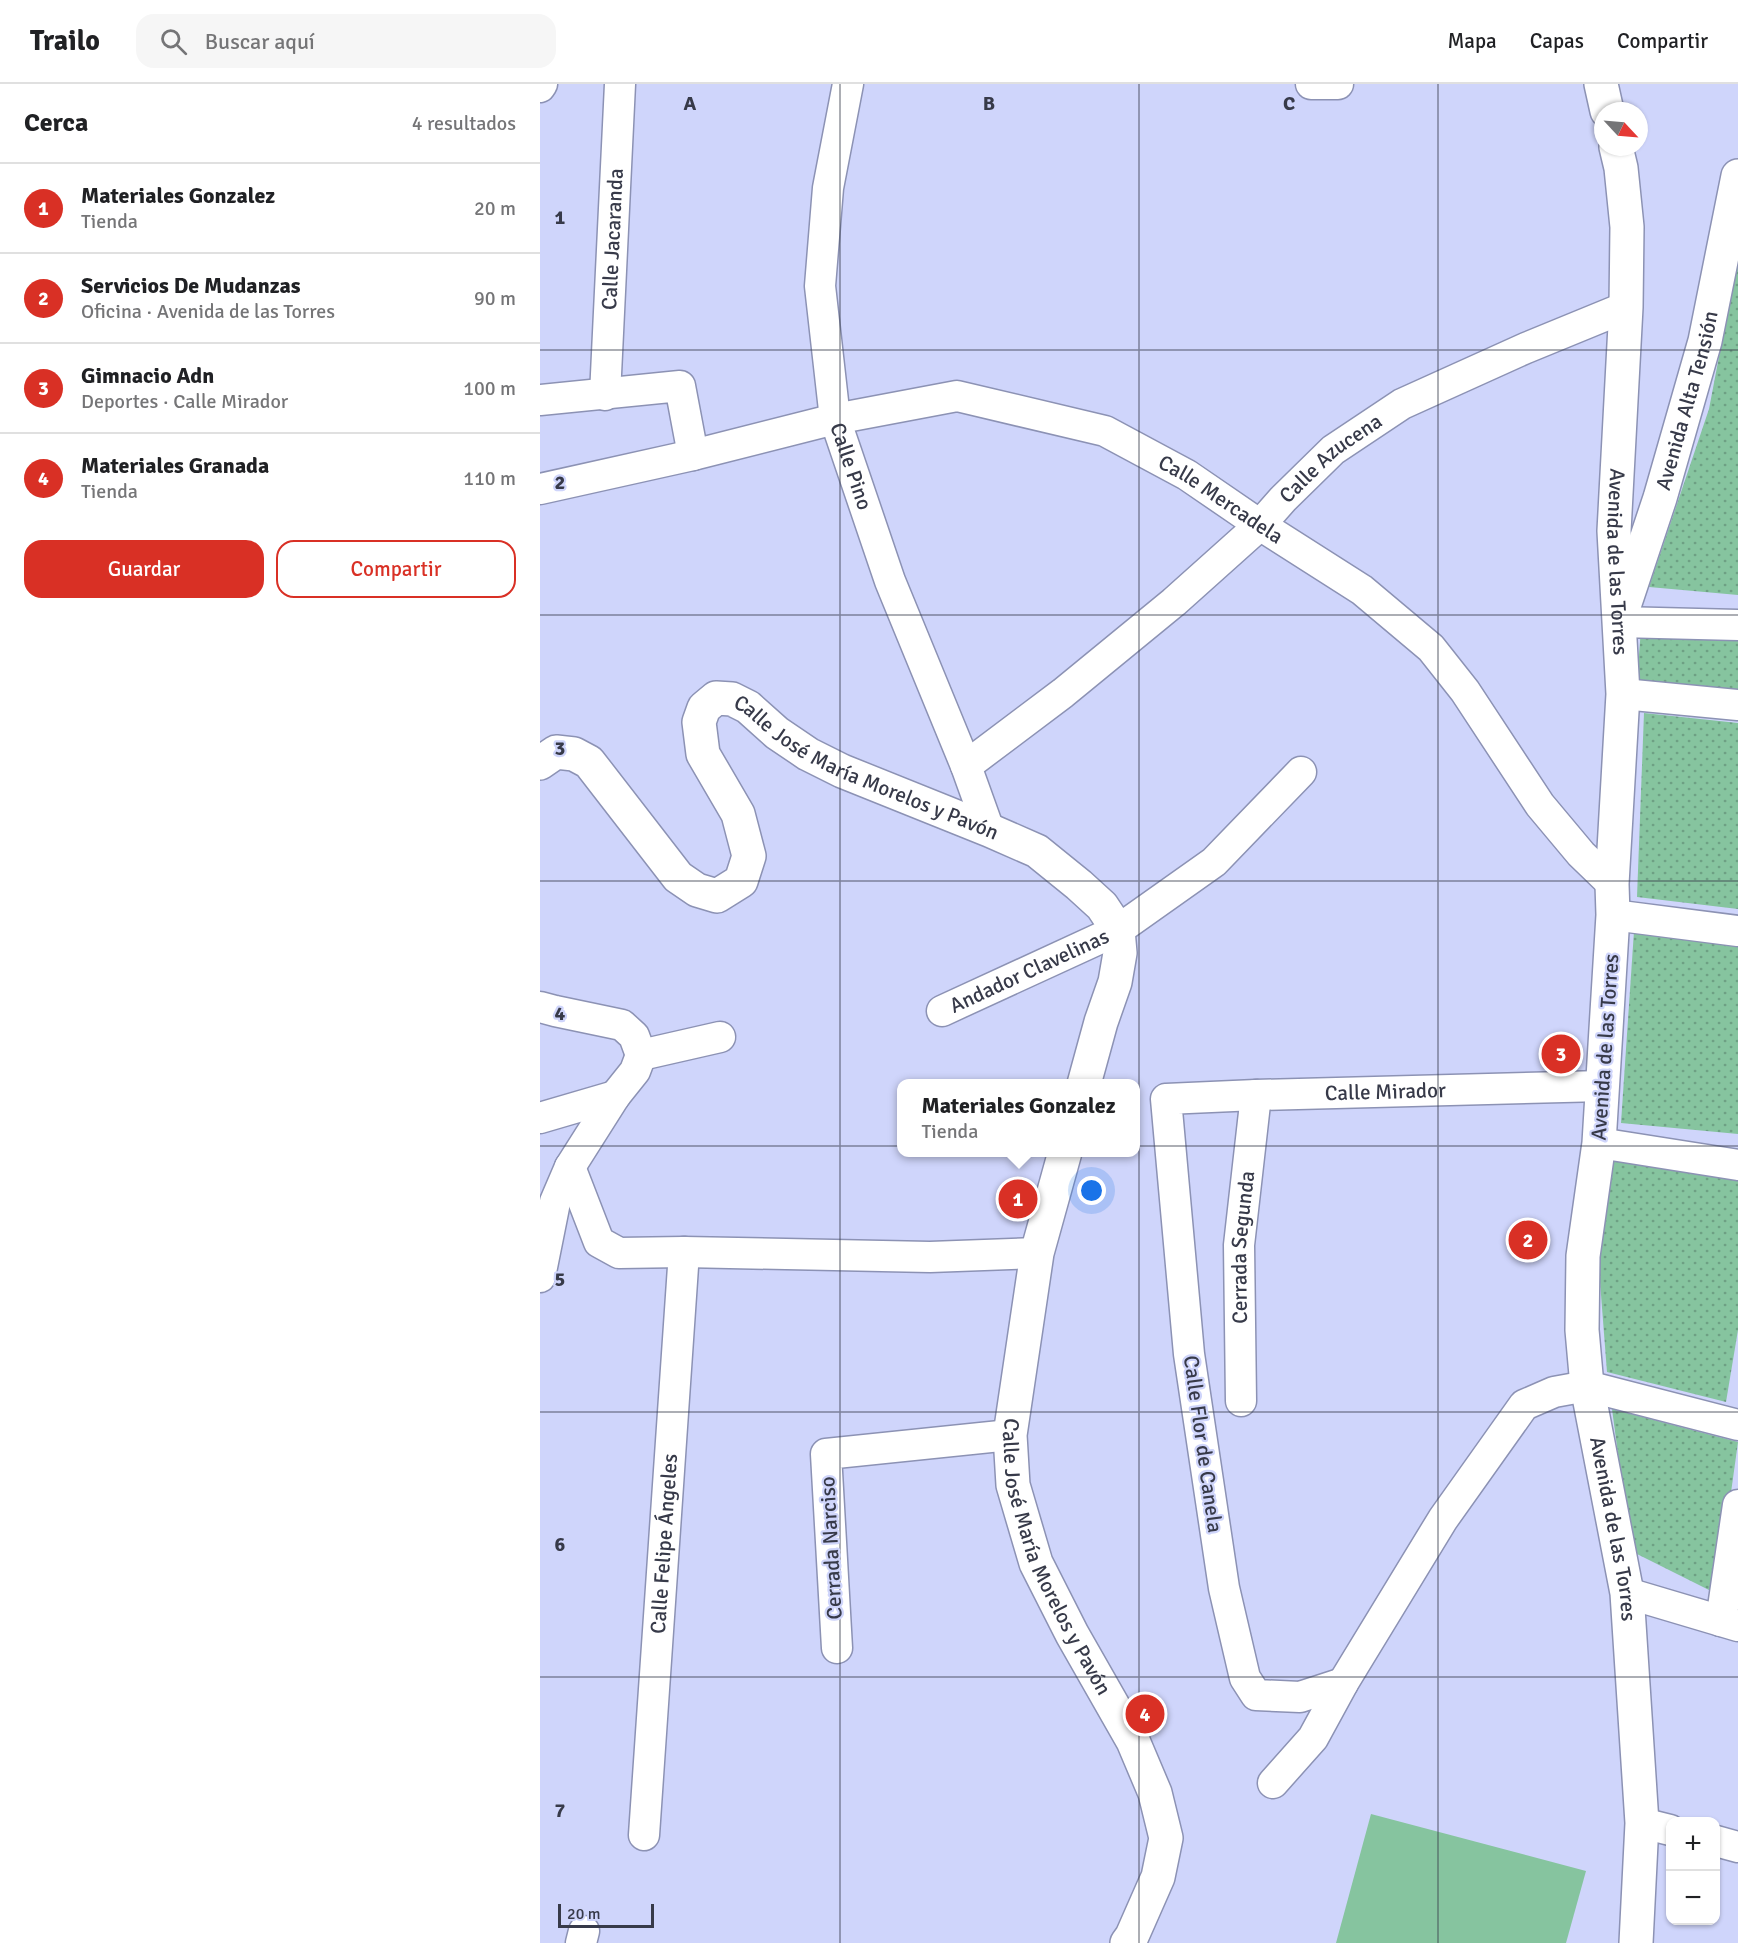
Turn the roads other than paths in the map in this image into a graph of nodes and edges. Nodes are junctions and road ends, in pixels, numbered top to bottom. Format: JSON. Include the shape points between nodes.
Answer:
{"nodes":[{"id":1,"x":620,"y":84,"type":"edge"},
{"id":2,"x":848,"y":84,"type":"edge"},
{"id":3,"x":1311,"y":84,"type":"edge"},
{"id":4,"x":1338,"y":84,"type":"edge"},
{"id":5,"x":1601,"y":84,"type":"edge"},
{"id":6,"x":1605,"y":102,"type":"edge"},
{"id":7,"x":1618,"y":156,"type":"edge"},
{"id":8,"x":1738,"y":176,"type":"edge"},
{"id":9,"x":1626,"y":307,"type":"junction"},
{"id":10,"x":605,"y":395,"type":"junction"},
{"id":11,"x":540,"y":400,"type":"edge"},
{"id":12,"x":835,"y":419,"type":"junction"},
{"id":13,"x":693,"y":455,"type":"junction"},
{"id":14,"x":540,"y":489,"type":"edge"},
{"id":15,"x":1260,"y":525,"type":"junction"},
{"id":16,"x":1619,"y":622,"type":"junction"},
{"id":17,"x":1738,"y":625,"type":"edge"},
{"id":18,"x":1623,"y":694,"type":"junction"},
{"id":19,"x":1738,"y":705,"type":"edge"},
{"id":20,"x":540,"y":763,"type":"edge"},
{"id":21,"x":966,"y":766,"type":"junction"},
{"id":22,"x":1301,"y":772,"type":"dead end"},
{"id":23,"x":989,"y":830,"type":"junction"},
{"id":24,"x":1612,"y":900,"type":"junction"},
{"id":25,"x":1118,"y":930,"type":"junction"},
{"id":26,"x":1738,"y":931,"type":"edge"},
{"id":27,"x":540,"y":1006,"type":"edge"},
{"id":28,"x":942,"y":1011,"type":"dead end"},
{"id":29,"x":720,"y":1036,"type":"dead end"},
{"id":30,"x":641,"y":1055,"type":"junction"},
{"id":31,"x":1085,"y":1079,"type":"edge"},
{"id":32,"x":1603,"y":1086,"type":"junction"},
{"id":33,"x":1256,"y":1095,"type":"junction"},
{"id":34,"x":615,"y":1096,"type":"junction"},
{"id":35,"x":1166,"y":1099,"type":"joint"},
{"id":36,"x":540,"y":1118,"type":"edge"},
{"id":37,"x":1599,"y":1143,"type":"junction"},
{"id":38,"x":1064,"y":1157,"type":"edge"},
{"id":39,"x":1738,"y":1164,"type":"edge"},
{"id":40,"x":570,"y":1167,"type":"junction"},
{"id":41,"x":684,"y":1252,"type":"junction"},
{"id":42,"x":1037,"y":1253,"type":"junction"},
{"id":43,"x":540,"y":1277,"type":"edge"},
{"id":44,"x":1587,"y":1386,"type":"junction"},
{"id":45,"x":1241,"y":1401,"type":"dead end"},
{"id":46,"x":1738,"y":1425,"type":"edge"},
{"id":47,"x":1011,"y":1435,"type":"junction"},
{"id":48,"x":1738,"y":1505,"type":"edge"},
{"id":49,"x":1627,"y":1593,"type":"junction"},
{"id":50,"x":1730,"y":1624,"type":"edge"},
{"id":51,"x":837,"y":1648,"type":"dead end"},
{"id":52,"x":1343,"y":1683,"type":"junction"},
{"id":53,"x":1273,"y":1783,"type":"dead end"},
{"id":54,"x":1656,"y":1827,"type":"edge"},
{"id":55,"x":644,"y":1835,"type":"dead end"},
{"id":56,"x":1720,"y":1842,"type":"edge"},
{"id":57,"x":1738,"y":1847,"type":"edge"},
{"id":58,"x":1127,"y":1943,"type":"edge"},
{"id":59,"x":1636,"y":1943,"type":"edge"}],
"edges":[{"from":1,"to":10,"type":"street","name":"Calle Jacaranda"},
{"from":2,"to":12,"type":"street","name":"Calle Pino","via":[[828,188],[820,286]]},
{"from":3,"to":4,"type":"street"},
{"from":5,"to":6,"type":"street"},
{"from":7,"to":9,"type":"street","name":"Avenida de las Torres","via":[[1627,227]]},
{"from":8,"to":16,"type":"street","name":"Avenida Alta Tensión","via":[[1705,340],[1660,498]]},
{"from":9,"to":15,"type":"street","name":"Calle Azucena","via":[[1402,404],[1333,450]]},
{"from":9,"to":16,"type":"street","name":"Avenida de las Torres","via":[[1614,531]]},
{"from":10,"to":11,"type":"street"},
{"from":10,"to":13,"type":"street","via":[[680,386]]},
{"from":12,"to":13,"type":"street","name":"Calle Mercadela"},
{"from":12,"to":15,"type":"street","name":"Calle Mercadela","via":[[957,396],[1094,428],[1187,475]]},
{"from":12,"to":21,"type":"street","name":"Calle Pino","via":[[890,581]]},
{"from":13,"to":14,"type":"street","name":"Calle Mercadela"},
{"from":15,"to":21,"type":"street","name":"Calle Azucena","via":[[1063,693]]},
{"from":15,"to":24,"type":"street","name":"Calle Mercadela","via":[[1362,590],[1431,648],[1465,691],[1540,805],[1581,854]]},
{"from":16,"to":17,"type":"street"},
{"from":16,"to":18,"type":"street","name":"Avenida de las Torres"},
{"from":18,"to":19,"type":"street"},
{"from":18,"to":24,"type":"street","name":"Avenida de las Torres"},
{"from":20,"to":23,"type":"street","name":"Calle José María Morelos y Pavón","via":[[556,752],[574,754],[589,762],[678,877],[697,890],[717,896],[741,881],[749,856],[738,814],[703,754],[699,722],[704,708],[716,698],[748,706],[777,734],[842,771]]},
{"from":21,"to":23,"type":"street","name":"Calle Pino"},
{"from":22,"to":25,"type":"street","name":"Andador Clavelinas","via":[[1214,862]]},
{"from":23,"to":25,"type":"street","name":"Calle José María Morelos y Pavón","via":[[1037,851],[1102,906]]},
{"from":24,"to":26,"type":"street"},
{"from":24,"to":32,"type":"street","name":"Avenida de las Torres"},
{"from":25,"to":28,"type":"street","name":"Andador Clavelinas"},
{"from":25,"to":31,"type":"street","via":[[1120,953],[1115,982]]},
{"from":27,"to":30,"type":"street","via":[[622,1025],[634,1036]]},
{"from":29,"to":30,"type":"street"},
{"from":30,"to":34,"type":"street","via":[[635,1071]]},
{"from":32,"to":33,"type":"street","name":"Calle Mirador"},
{"from":32,"to":37,"type":"street","name":"Avenida de las Torres"},
{"from":33,"to":35,"type":"street","name":"Calle Mirador"},
{"from":33,"to":45,"type":"street","name":"Cerrada Segunda","via":[[1239,1245]]},
{"from":34,"to":36,"type":"street"},
{"from":34,"to":40,"type":"street"},
{"from":35,"to":52,"type":"street","name":"Calle Flor de Canela","via":[[1189,1354],[1224,1588],[1245,1678],[1256,1695],[1300,1697]]},
{"from":37,"to":39,"type":"street"},
{"from":37,"to":44,"type":"street","name":"Avenida de las Torres","via":[[1583,1256],[1582,1330]]},
{"from":38,"to":42,"type":"street","name":"Calle José María Morelos y Pavón"},
{"from":40,"to":41,"type":"street","via":[[599,1242],[620,1253]]},
{"from":40,"to":43,"type":"street","via":[[555,1202]]},
{"from":41,"to":42,"type":"street","via":[[930,1257]]},
{"from":41,"to":55,"type":"street","name":"Calle Felipe Ángeles"},
{"from":42,"to":47,"type":"street","name":"Calle José María Morelos y Pavón"},
{"from":44,"to":46,"type":"street"},
{"from":44,"to":49,"type":"street","name":"Avenida de las Torres"},
{"from":44,"to":52,"type":"street","via":[[1554,1392],[1524,1405],[1443,1519]]},
{"from":47,"to":51,"type":"street","name":"Cerrada Narciso","via":[[826,1454]]},
{"from":47,"to":58,"type":"street","name":"Calle José María Morelos y Pavón","via":[[1013,1485],[1036,1563],[1134,1741],[1155,1793],[1166,1838],[1158,1878]]},
{"from":48,"to":50,"type":"street"},
{"from":49,"to":50,"type":"street"},
{"from":49,"to":54,"type":"street","name":"Avenida de las Torres"},
{"from":52,"to":53,"type":"street","via":[[1313,1738]]},
{"from":54,"to":59,"type":"street","name":"Avenida de las Torres"},
{"from":56,"to":57,"type":"street"}]}
